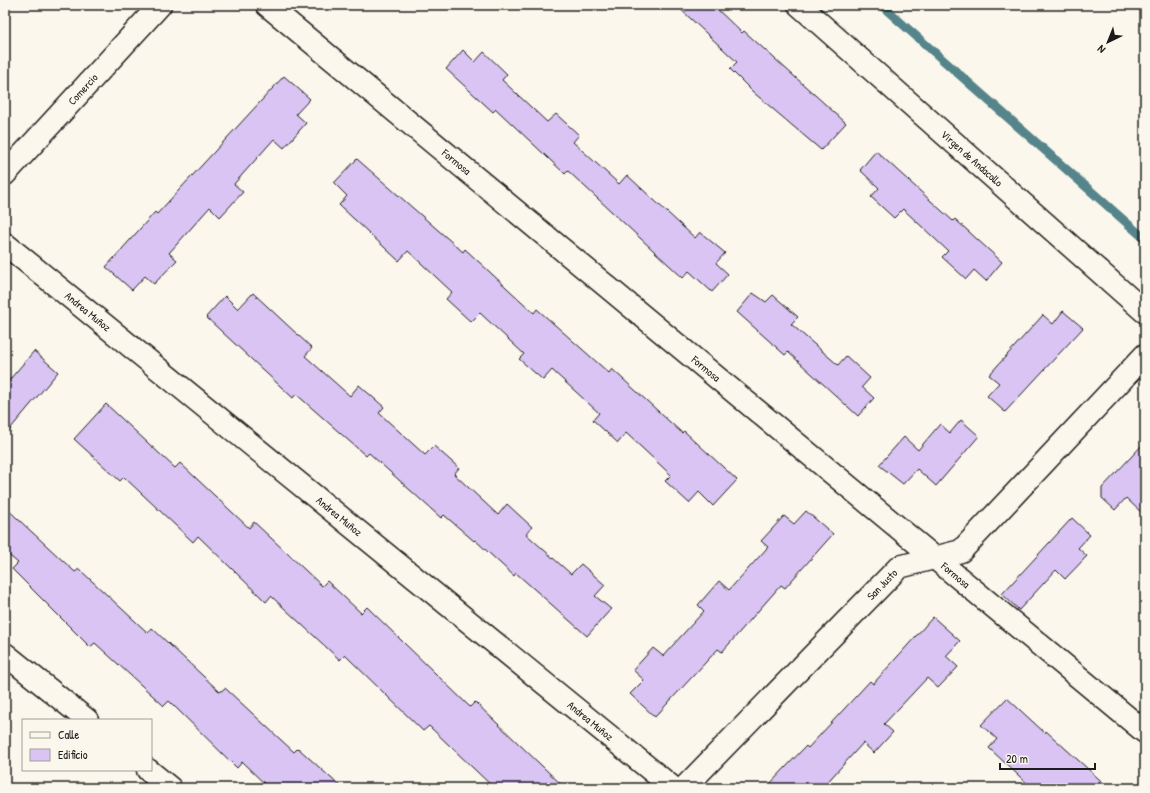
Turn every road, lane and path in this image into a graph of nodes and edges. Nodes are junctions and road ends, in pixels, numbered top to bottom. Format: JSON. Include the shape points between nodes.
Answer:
{"nodes":[{"id":1,"x":160,"y":5,"type":"edge"},
{"id":2,"x":267,"y":5,"type":"edge"},
{"id":3,"x":799,"y":5,"type":"edge"},
{"id":4,"x":5,"y":174,"type":"edge"},
{"id":5,"x":5,"y":244,"type":"edge"},
{"id":6,"x":1145,"y":312,"type":"edge"},
{"id":7,"x":1145,"y":355,"type":"edge"},
{"id":8,"x":934,"y":558,"type":"junction"},
{"id":9,"x":5,"y":654,"type":"edge"},
{"id":10,"x":86,"y":719,"type":"edge"},
{"id":11,"x":1145,"y":732,"type":"edge"},
{"id":12,"x":149,"y":771,"type":"edge"},
{"id":13,"x":170,"y":788,"type":"edge"},
{"id":14,"x":673,"y":788,"type":"edge"},
{"id":15,"x":684,"y":788,"type":"edge"}],
"edges":[{"from":1,"to":4,"type":"street","name":"Comercio"},
{"from":2,"to":8,"type":"street","name":"Formosa"},
{"from":3,"to":6,"type":"street","name":"Virgen de Andacollo"},
{"from":5,"to":14,"type":"street","name":"Andrea Muñoz"},
{"from":7,"to":8,"type":"street","name":"San Justo","via":[[961,551]]},
{"from":8,"to":11,"type":"street","name":"Formosa"},
{"from":8,"to":15,"type":"street","name":"San Justo","via":[[899,567]]},
{"from":9,"to":10,"type":"street"},
{"from":12,"to":13,"type":"street"}]}
